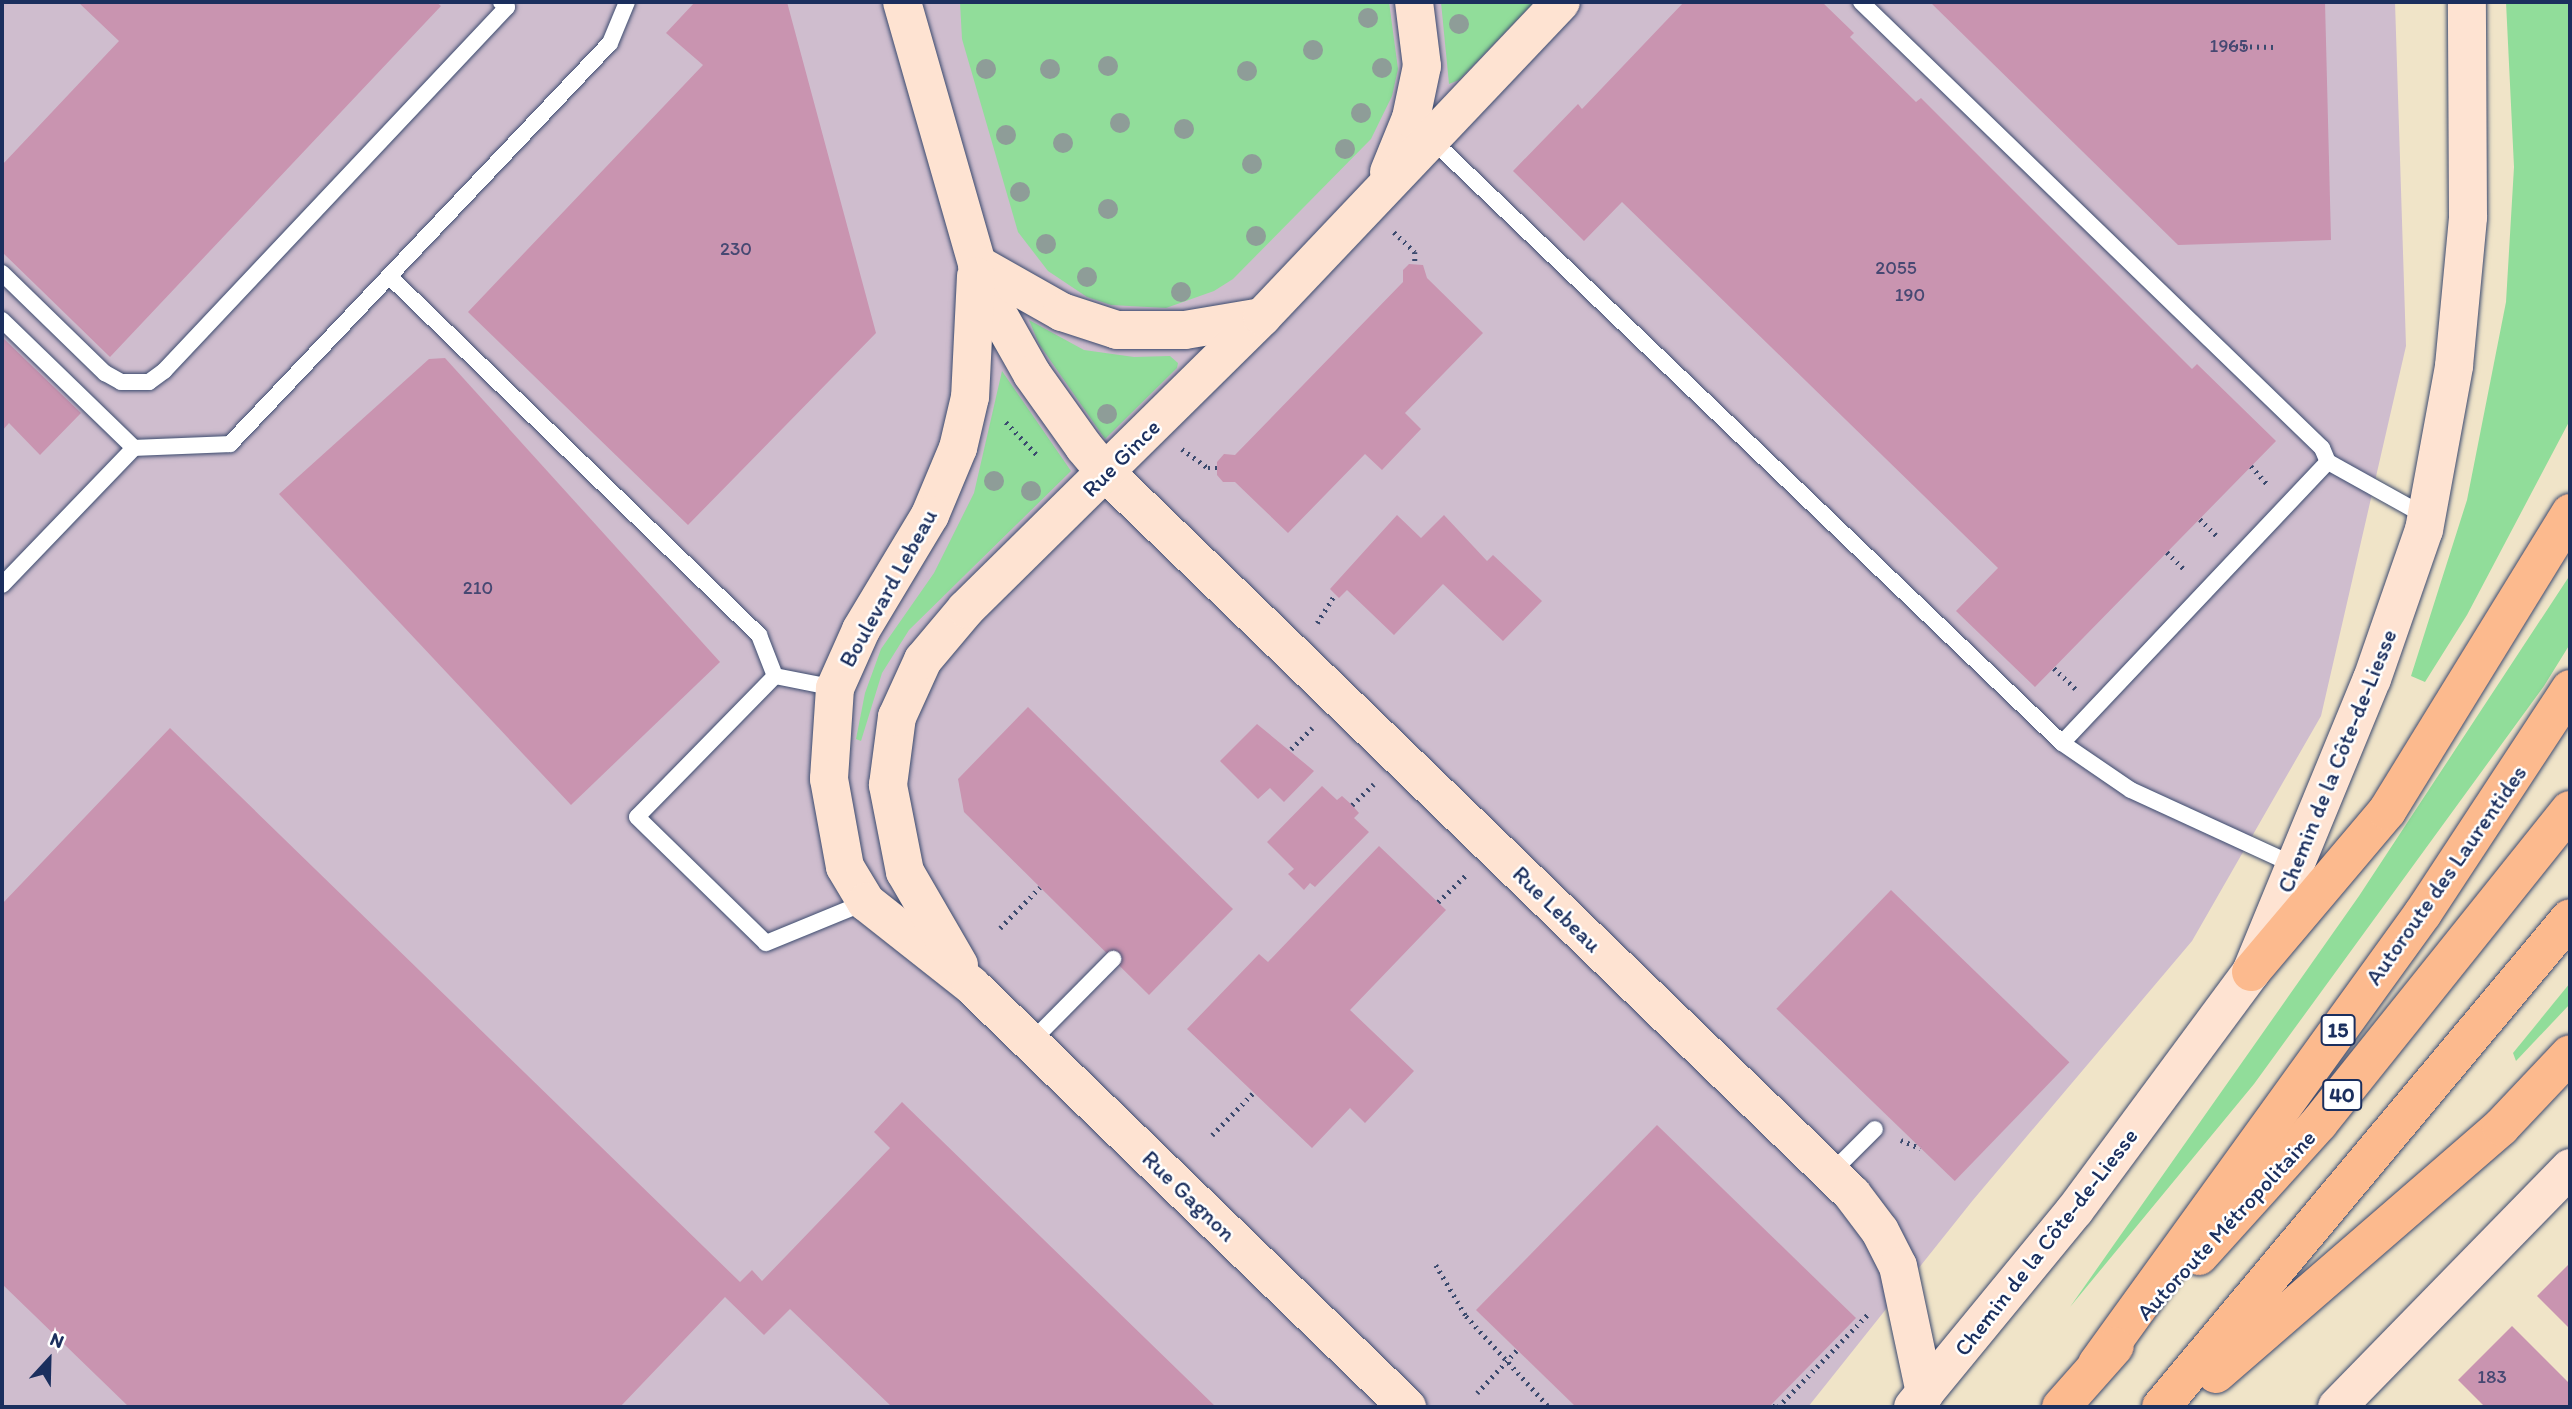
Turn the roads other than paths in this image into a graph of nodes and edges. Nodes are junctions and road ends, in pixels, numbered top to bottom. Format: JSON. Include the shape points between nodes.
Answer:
{"nodes":[{"id":1,"x":627,"y":2,"type":"edge"},
{"id":2,"x":1414,"y":2,"type":"edge"},
{"id":3,"x":1561,"y":2,"type":"edge"},
{"id":4,"x":1861,"y":2,"type":"edge"},
{"id":5,"x":2467,"y":2,"type":"edge"},
{"id":6,"x":509,"y":4,"type":"edge"},
{"id":7,"x":912,"y":13,"type":"edge"},
{"id":8,"x":1421,"y":128,"type":"junction"},
{"id":9,"x":977,"y":264,"type":"junction"},
{"id":10,"x":2,"y":273,"type":"edge"},
{"id":11,"x":389,"y":276,"type":"junction"},
{"id":12,"x":1262,"y":317,"type":"junction"},
{"id":13,"x":2,"y":320,"type":"edge"},
{"id":14,"x":134,"y":448,"type":"junction"},
{"id":15,"x":2328,"y":462,"type":"junction"},
{"id":16,"x":1107,"y":474,"type":"junction"},
{"id":17,"x":2570,"y":513,"type":"edge"},
{"id":18,"x":2427,"y":517,"type":"junction"},
{"id":19,"x":2,"y":585,"type":"edge"},
{"id":20,"x":775,"y":676,"type":"junction"},
{"id":21,"x":835,"y":688,"type":"junction"},
{"id":22,"x":2570,"y":689,"type":"edge"},
{"id":23,"x":2062,"y":743,"type":"junction"},
{"id":24,"x":2570,"y":810,"type":"edge"},
{"id":25,"x":2294,"y":865,"type":"junction"},
{"id":26,"x":866,"y":902,"type":"junction"},
{"id":27,"x":2570,"y":918,"type":"edge"},
{"id":28,"x":1113,"y":959,"type":"dead end"},
{"id":29,"x":2251,"y":972,"type":"junction"},
{"id":30,"x":971,"y":985,"type":"junction"},
{"id":31,"x":1031,"y":1042,"type":"junction"},
{"id":32,"x":2570,"y":1054,"type":"edge"},
{"id":33,"x":1875,"y":1129,"type":"dead end"},
{"id":34,"x":2570,"y":1168,"type":"edge"},
{"id":35,"x":1831,"y":1173,"type":"junction"},
{"id":36,"x":2097,"y":1364,"type":"junction"},
{"id":37,"x":1919,"y":1400,"type":"edge"},
{"id":38,"x":1408,"y":1407,"type":"edge"},
{"id":39,"x":2061,"y":1407,"type":"edge"},
{"id":40,"x":2161,"y":1407,"type":"edge"},
{"id":41,"x":2177,"y":1407,"type":"edge"},
{"id":42,"x":2337,"y":1407,"type":"edge"}],
"edges":[{"from":1,"to":11,"type":"lane","via":[[610,43]]},
{"from":2,"to":8,"type":"street","via":[[1422,66]]},
{"from":3,"to":8,"type":"street"},
{"from":4,"to":15,"type":"lane","via":[[2322,448]]},
{"from":5,"to":18,"type":"street","name":"Chemin de la Côte-de-Liesse","via":[[2469,160],[2462,302]]},
{"from":6,"to":10,"type":"lane","via":[[149,382],[121,382],[105,373]]},
{"from":7,"to":9,"type":"street","name":"Boulevard Lebeau"},
{"from":8,"to":12,"type":"street","name":"Rue Gince","via":[[1384,209]]},
{"from":8,"to":23,"type":"lane"},
{"from":9,"to":12,"type":"street","via":[[1062,312],[1117,330],[1185,330]]},
{"from":9,"to":16,"type":"street","name":"Boulevard Lebeau","via":[[1017,351]]},
{"from":9,"to":21,"type":"street","name":"Boulevard Lebeau","via":[[974,360],[958,448],[930,515],[861,630]]},
{"from":11,"to":14,"type":"lane","via":[[230,444]]},
{"from":11,"to":20,"type":"lane","via":[[759,635]]},
{"from":12,"to":16,"type":"street","name":"Rue Gince"},
{"from":13,"to":14,"type":"lane"},
{"from":14,"to":19,"type":"lane"},
{"from":15,"to":18,"type":"lane"},
{"from":15,"to":23,"type":"lane"},
{"from":16,"to":30,"type":"street","name":"Rue Gince","via":[[939,638],[908,687],[897,717],[888,785],[902,862]]},
{"from":16,"to":35,"type":"street","name":"Rue Lebeau"},
{"from":17,"to":29,"type":"highway","via":[[2387,811]]},
{"from":18,"to":25,"type":"street","name":"Chemin de la Côte-de-Liesse","via":[[2391,631]]},
{"from":20,"to":21,"type":"lane"},
{"from":20,"to":26,"type":"lane","via":[[637,817],[766,943]]},
{"from":21,"to":26,"type":"street","name":"Boulevard Lebeau","via":[[828,744],[833,819],[845,867]]},
{"from":22,"to":36,"type":"highway","name":"Autoroute des Laurentides","number":"15","via":[[2423,913]]},
{"from":23,"to":25,"type":"lane","via":[[2131,790]]},
{"from":24,"to":36,"type":"highway","name":"Autoroute Métropolitaine","number":"40","via":[[2319,1123]]},
{"from":25,"to":29,"type":"street","name":"Chemin de la Côte-de-Liesse"},
{"from":26,"to":30,"type":"street","name":"Boulevard Lebeau"},
{"from":27,"to":40,"type":"highway"},
{"from":28,"to":31,"type":"lane"},
{"from":29,"to":37,"type":"street","name":"Chemin de la Côte-de-Liesse","via":[[2076,1210]]},
{"from":30,"to":31,"type":"street","name":"Rue Gagnon"},
{"from":31,"to":38,"type":"street","name":"Rue Gagnon"},
{"from":32,"to":41,"type":"highway","via":[[2501,1127]]},
{"from":33,"to":35,"type":"lane"},
{"from":34,"to":42,"type":"street"},
{"from":35,"to":37,"type":"street","name":"Rue Lebeau","via":[[1867,1212],[1898,1266]]},
{"from":36,"to":39,"type":"highway","name":"Autoroute Métropolitaine","number":"40"}]}
